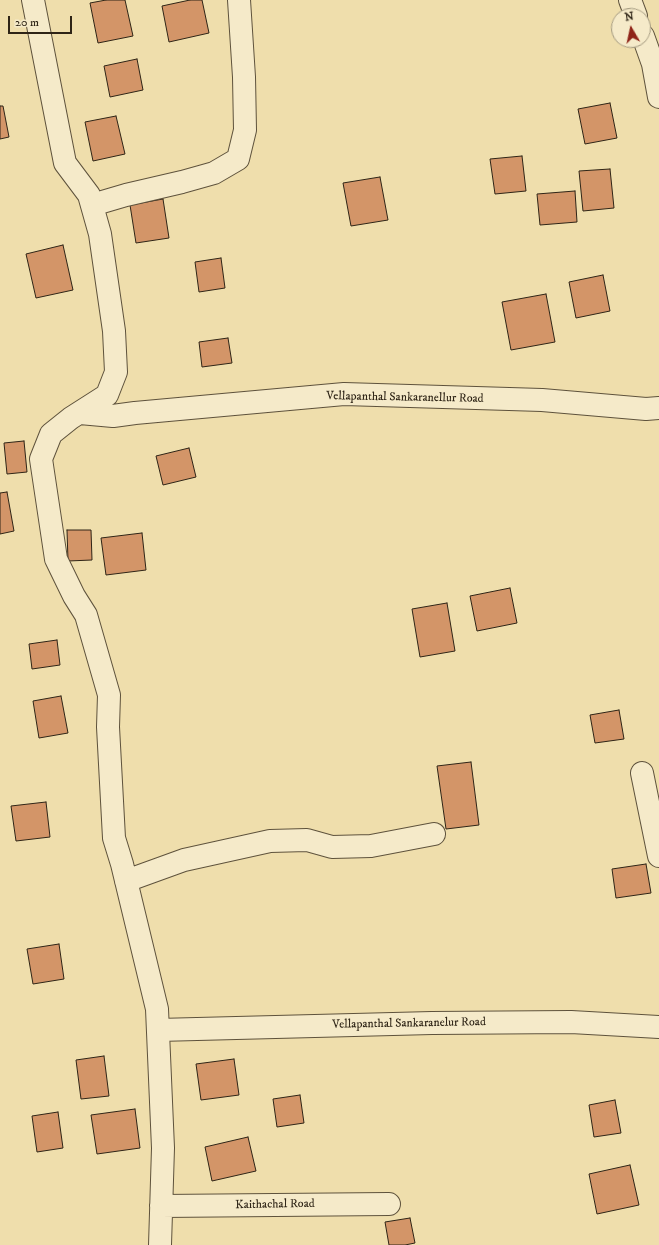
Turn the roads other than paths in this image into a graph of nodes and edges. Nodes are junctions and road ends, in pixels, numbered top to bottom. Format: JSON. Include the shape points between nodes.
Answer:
{"nodes":[{"id":1,"x":33,"y":0,"type":"edge"},
{"id":2,"x":239,"y":0,"type":"edge"},
{"id":3,"x":647,"y":48,"type":"edge"},
{"id":4,"x":659,"y":97,"type":"edge"},
{"id":5,"x":92,"y":205,"type":"junction"},
{"id":6,"x":659,"y":408,"type":"edge"},
{"id":7,"x":80,"y":413,"type":"junction"},
{"id":8,"x":642,"y":773,"type":"dead end"},
{"id":9,"x":434,"y":834,"type":"dead end"},
{"id":10,"x":659,"y":856,"type":"edge"},
{"id":11,"x":126,"y":881,"type":"junction"},
{"id":12,"x":659,"y":1027,"type":"edge"},
{"id":13,"x":158,"y":1030,"type":"junction"},
{"id":14,"x":389,"y":1204,"type":"dead end"},
{"id":15,"x":161,"y":1206,"type":"junction"},
{"id":16,"x":160,"y":1245,"type":"edge"}],
"edges":[{"from":1,"to":5,"type":"street","via":[[65,163],[89,195]]},
{"from":2,"to":5,"type":"street","via":[[245,130],[238,159],[214,172]]},
{"from":3,"to":4,"type":"street"},
{"from":5,"to":7,"type":"street","via":[[100,234],[113,323],[116,372],[107,395]]},
{"from":6,"to":7,"type":"street","name":"Vellapanthal Sankaranellur Road","via":[[542,400],[344,394],[113,416]]},
{"from":7,"to":11,"type":"street","via":[[51,434],[41,459],[56,559],[86,614],[109,695],[108,727],[114,838]]},
{"from":8,"to":10,"type":"street"},
{"from":9,"to":11,"type":"street","via":[[371,846],[332,847],[307,840],[270,841],[184,860]]},
{"from":11,"to":13,"type":"street","via":[[158,1010]]},
{"from":12,"to":13,"type":"street","name":"Vellapanthal Sankaranelur Road","via":[[571,1022]]},
{"from":13,"to":15,"type":"street","via":[[163,1148]]},
{"from":14,"to":15,"type":"street","name":"Kaithachal Road"},
{"from":15,"to":16,"type":"street"}]}
